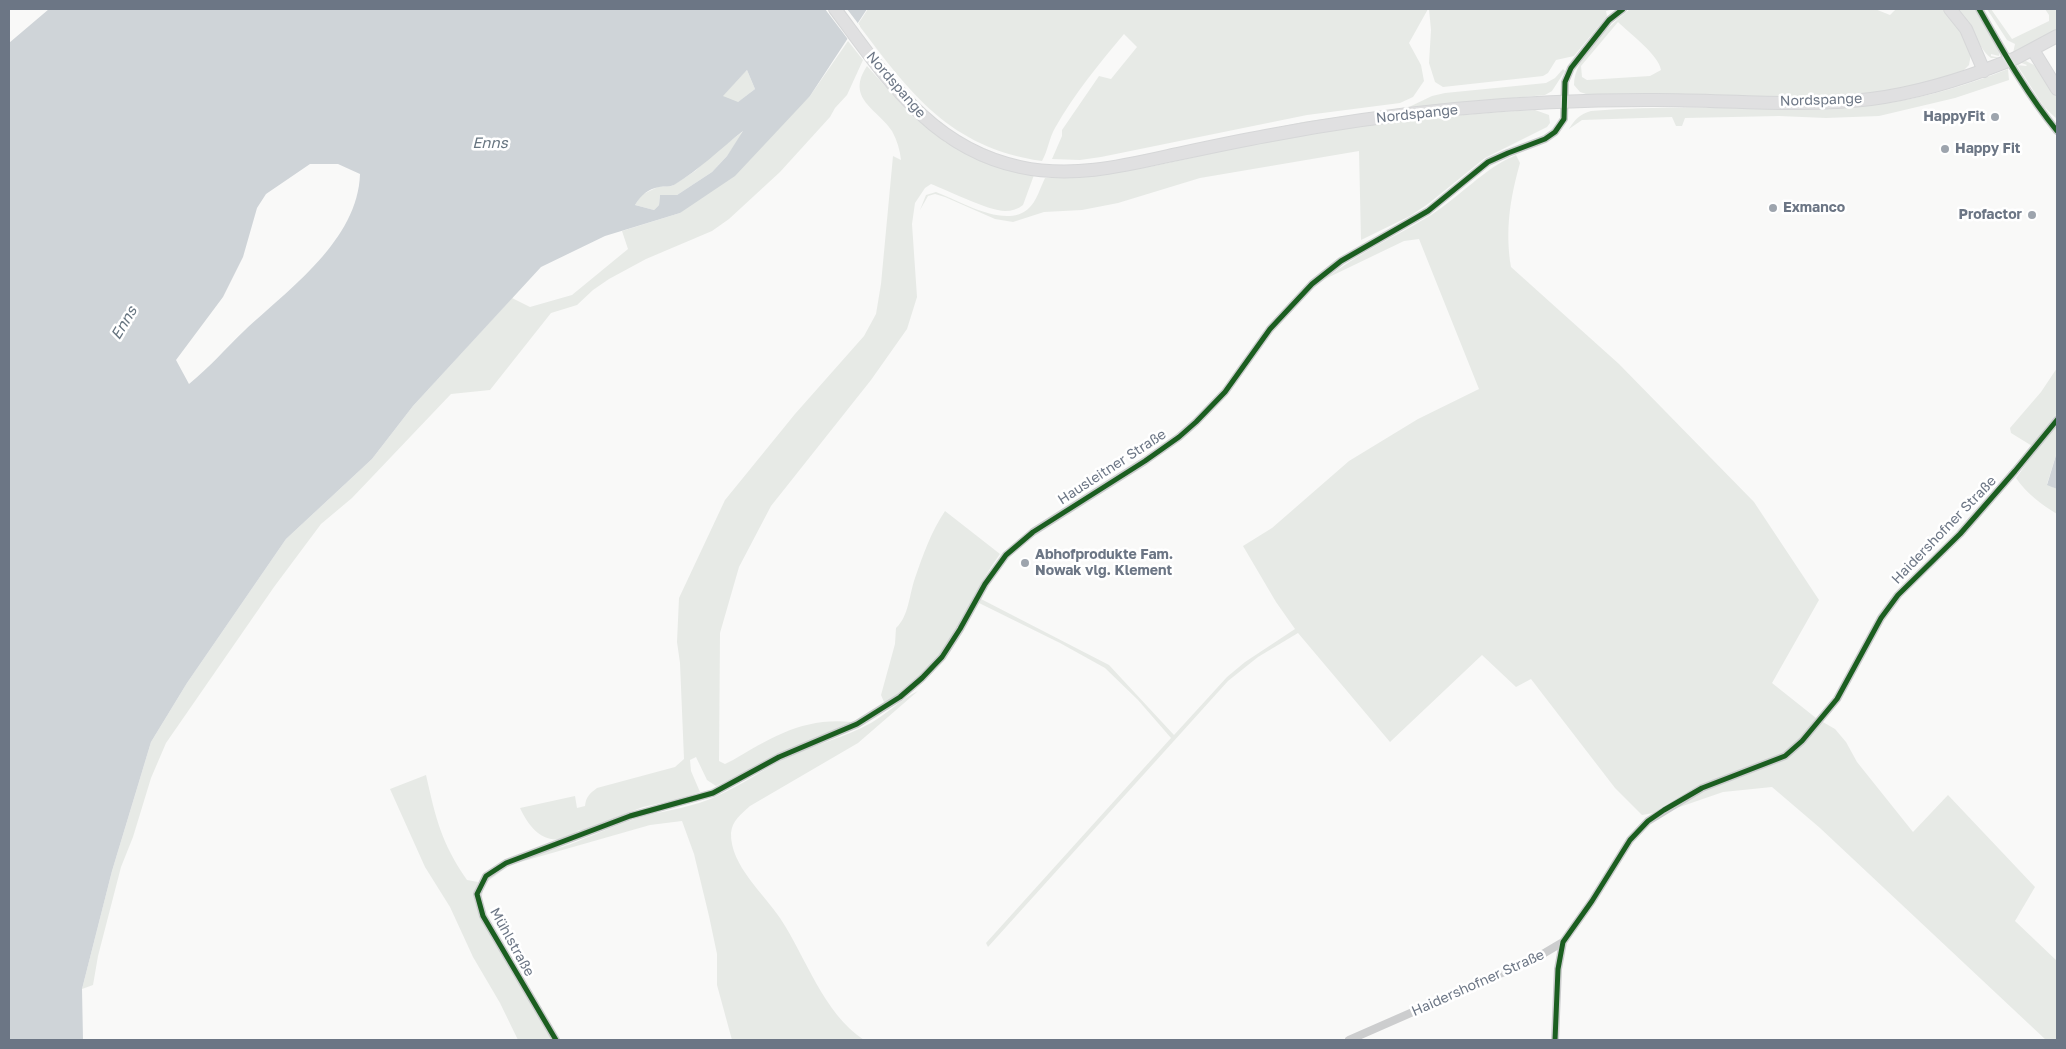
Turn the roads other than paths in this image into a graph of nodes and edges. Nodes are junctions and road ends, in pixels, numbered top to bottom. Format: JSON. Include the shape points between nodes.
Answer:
{"nodes":[{"id":1,"x":835,"y":9,"type":"edge"},
{"id":2,"x":1624,"y":9,"type":"edge"},
{"id":3,"x":1950,"y":9,"type":"edge"},
{"id":4,"x":1979,"y":9,"type":"edge"},
{"id":5,"x":2057,"y":36,"type":"edge"},
{"id":6,"x":2033,"y":50,"type":"junction"},
{"id":7,"x":1984,"y":71,"type":"junction"},
{"id":8,"x":2057,"y":89,"type":"edge"},
{"id":9,"x":1564,"y":102,"type":"junction"},
{"id":10,"x":2057,"y":131,"type":"edge"},
{"id":11,"x":2057,"y":420,"type":"edge"},
{"id":12,"x":537,"y":850,"type":"joint"},
{"id":13,"x":1563,"y":942,"type":"junction"},
{"id":14,"x":556,"y":1040,"type":"edge"},
{"id":15,"x":1349,"y":1040,"type":"edge"},
{"id":16,"x":1554,"y":1040,"type":"edge"}],
"edges":[{"from":1,"to":9,"type":"main road","name":"Nordspange","via":[[909,105],[924,119],[980,154],[1017,166],[1057,172],[1104,169],[1365,120],[1491,106]]},
{"from":2,"to":9,"type":"street","name":"Hausleitner Straße","via":[[1609,20],[1571,68],[1565,82]]},
{"from":3,"to":7,"type":"main road","via":[[1966,29]]},
{"from":4,"to":10,"type":"street","via":[[2016,73]]},
{"from":5,"to":6,"type":"main road","name":"Nordspange"},
{"from":6,"to":7,"type":"main road","name":"Nordspange","bridge":true},
{"from":6,"to":8,"type":"main road"},
{"from":7,"to":9,"type":"main road","name":"Nordspange","via":[[1919,90],[1849,101]]},
{"from":9,"to":12,"type":"street","name":"Hausleitner Straße","via":[[1562,124],[1550,136],[1488,162],[1428,211],[1348,257],[1312,284],[1270,329],[1225,392],[1179,437],[1019,542],[995,568],[942,657],[900,697],[857,724],[779,757],[713,793],[630,816]]},
{"from":11,"to":13,"type":"street","name":"Haidershofner Straße","via":[[1960,534],[1898,595],[1881,618],[1837,699],[1802,741],[1785,756],[1702,788],[1648,821],[1630,840]]},
{"from":12,"to":14,"type":"street","name":"Mühlstraße","via":[[491,872],[482,882],[478,901],[487,926]]},
{"from":13,"to":15,"type":"street","name":"Haidershofner Straße","via":[[1536,958]]},
{"from":13,"to":16,"type":"street","via":[[1558,969]]}]}
